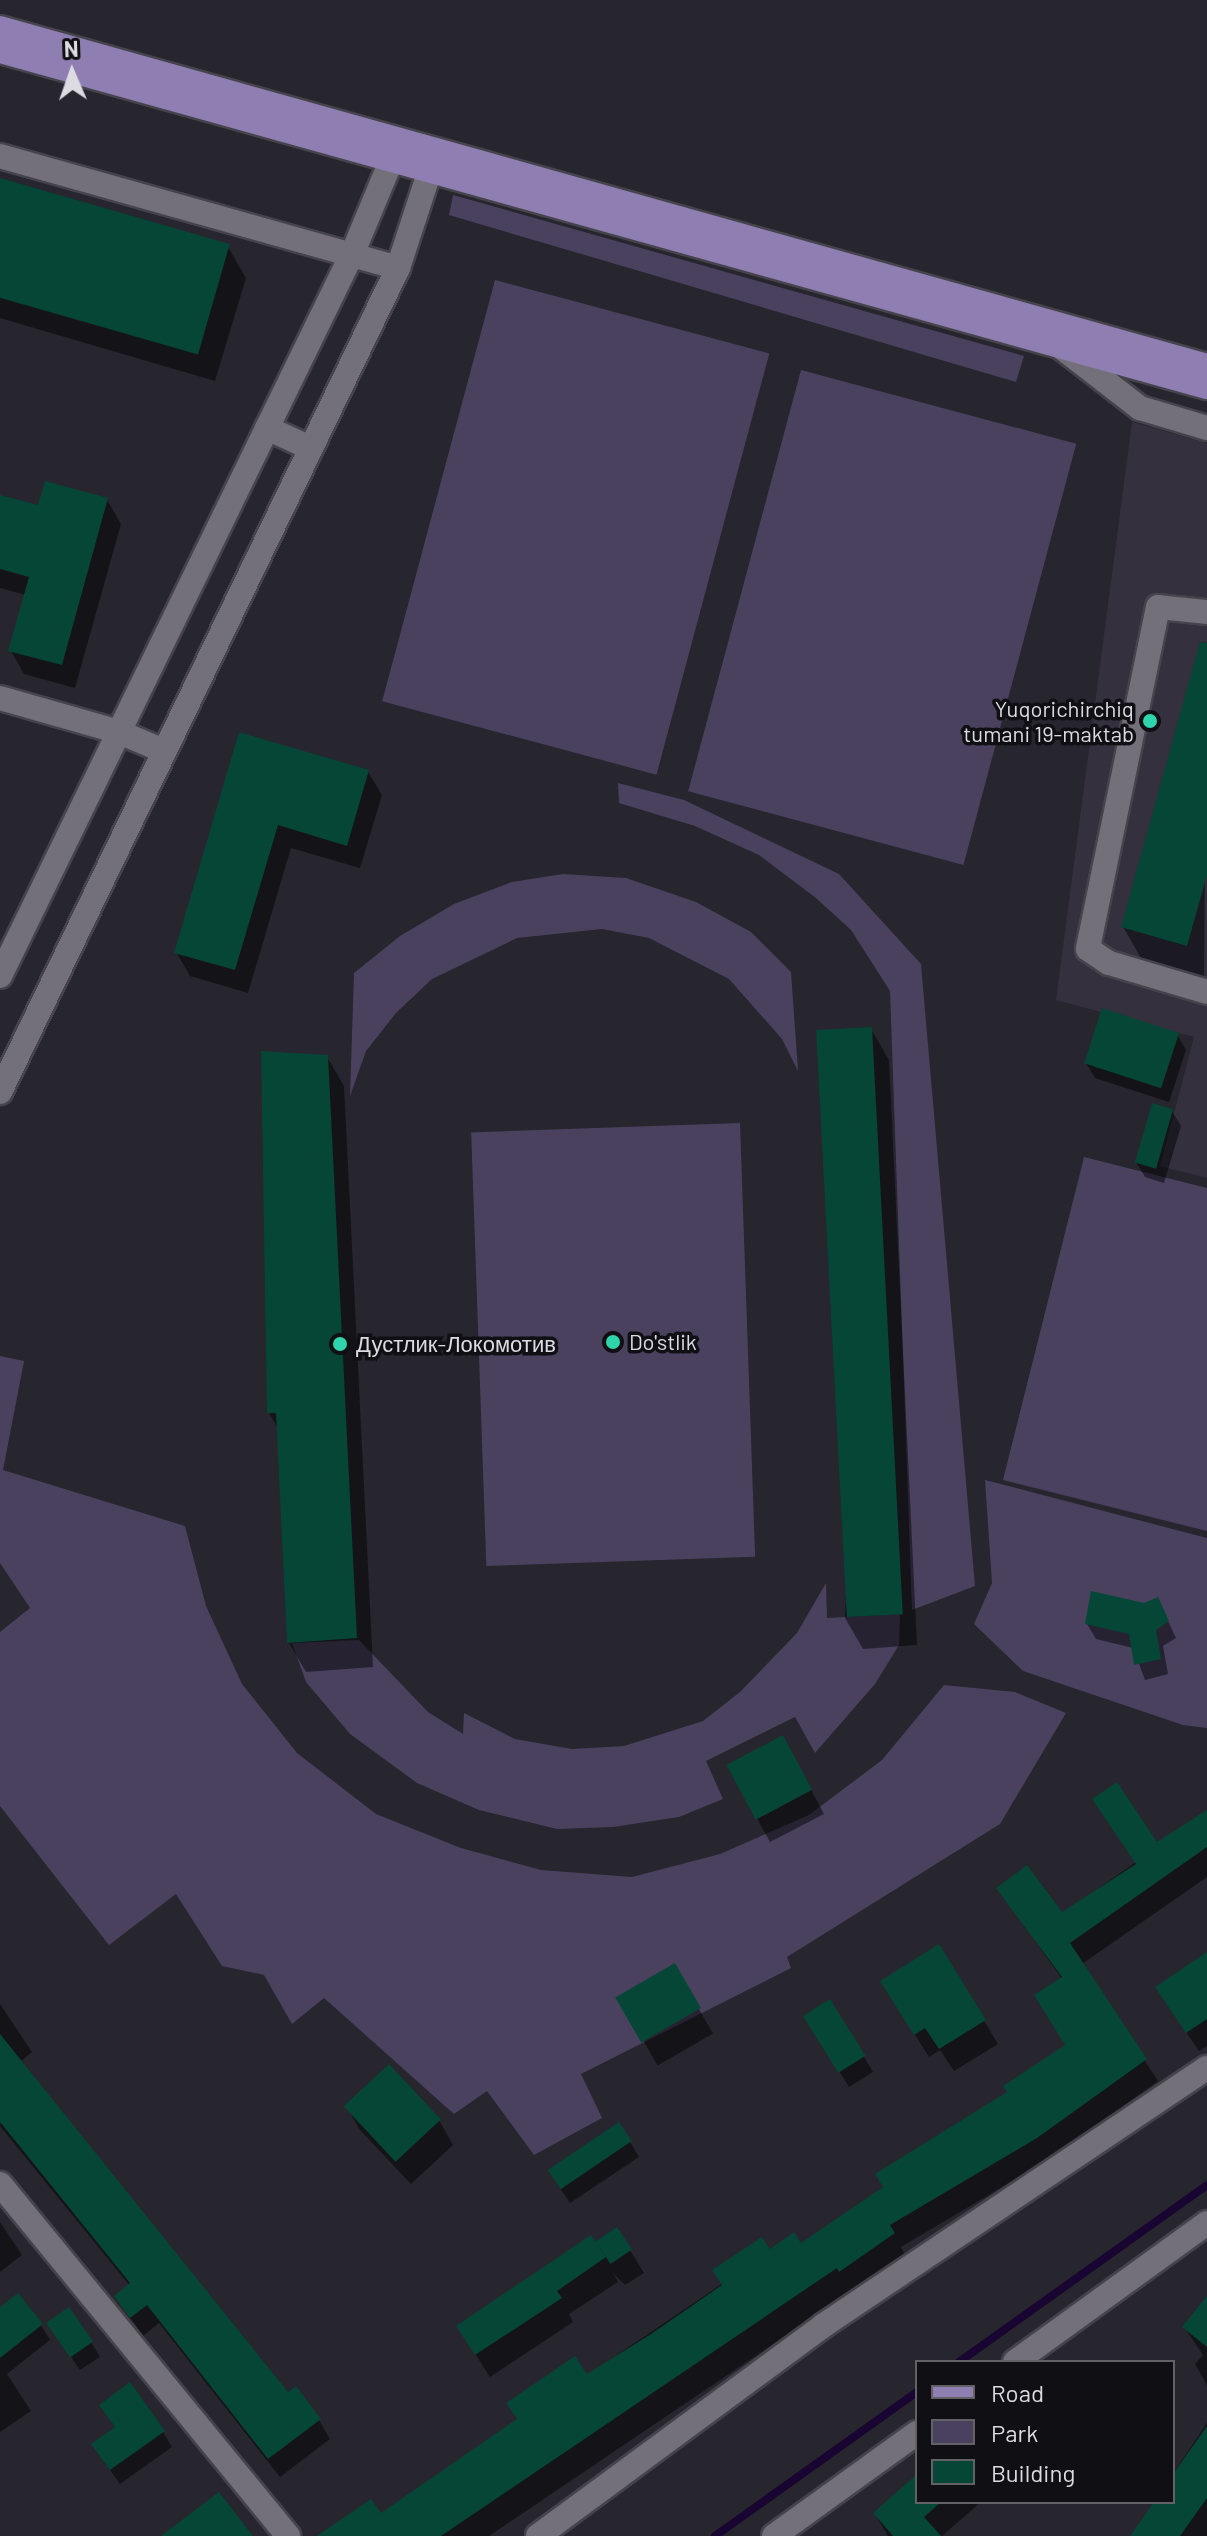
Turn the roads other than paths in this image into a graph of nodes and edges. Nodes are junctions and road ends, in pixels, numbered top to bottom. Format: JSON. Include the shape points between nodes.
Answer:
{"nodes":[{"id":1,"x":0,"y":28,"type":"edge"},
{"id":2,"x":0,"y":51,"type":"edge"},
{"id":3,"x":396,"y":150,"type":"junction"},
{"id":4,"x":0,"y":156,"type":"edge"},
{"id":5,"x":434,"y":161,"type":"junction"},
{"id":6,"x":353,"y":252,"type":"junction"},
{"id":7,"x":398,"y":268,"type":"junction"},
{"id":8,"x":1056,"y":343,"type":"junction"},
{"id":9,"x":1207,"y":366,"type":"edge"},
{"id":10,"x":1207,"y":387,"type":"edge"},
{"id":11,"x":267,"y":428,"type":"junction"},
{"id":12,"x":1207,"y":428,"type":"edge"},
{"id":13,"x":310,"y":448,"type":"junction"},
{"id":14,"x":1207,"y":612,"type":"edge"},
{"id":15,"x":0,"y":698,"type":"edge"},
{"id":16,"x":119,"y":732,"type":"junction"},
{"id":17,"x":164,"y":751,"type":"junction"},
{"id":18,"x":0,"y":976,"type":"edge"},
{"id":19,"x":1206,"y":988,"type":"edge"},
{"id":20,"x":0,"y":1092,"type":"edge"},
{"id":21,"x":1207,"y":2068,"type":"edge"},
{"id":22,"x":0,"y":2184,"type":"edge"},
{"id":23,"x":1207,"y":2223,"type":"edge"},
{"id":24,"x":1018,"y":2360,"type":"edge"},
{"id":25,"x":915,"y":2434,"type":"edge"},
{"id":26,"x":288,"y":2536,"type":"edge"},
{"id":27,"x":538,"y":2536,"type":"edge"},
{"id":28,"x":774,"y":2536,"type":"edge"}],
"edges":[{"from":1,"to":3,"type":"main road"},
{"from":2,"to":3,"type":"main road"},
{"from":3,"to":5,"type":"main road"},
{"from":3,"to":6,"type":"street"},
{"from":4,"to":6,"type":"street"},
{"from":5,"to":7,"type":"street"},
{"from":5,"to":8,"type":"main road"},
{"from":5,"to":9,"type":"main road"},
{"from":6,"to":7,"type":"street"},
{"from":6,"to":11,"type":"street"},
{"from":7,"to":13,"type":"street"},
{"from":8,"to":10,"type":"main road"},
{"from":8,"to":12,"type":"street","via":[[1140,408]]},
{"from":11,"to":13,"type":"street"},
{"from":11,"to":16,"type":"street"},
{"from":13,"to":17,"type":"street"},
{"from":14,"to":19,"type":"street","via":[[1158,607],[1088,949],[1109,963]]},
{"from":15,"to":16,"type":"street"},
{"from":16,"to":17,"type":"street"},
{"from":16,"to":18,"type":"street"},
{"from":17,"to":20,"type":"street"},
{"from":21,"to":27,"type":"street","via":[[824,2325]]},
{"from":22,"to":26,"type":"street"},
{"from":23,"to":24,"type":"street"},
{"from":25,"to":28,"type":"street"}]}
